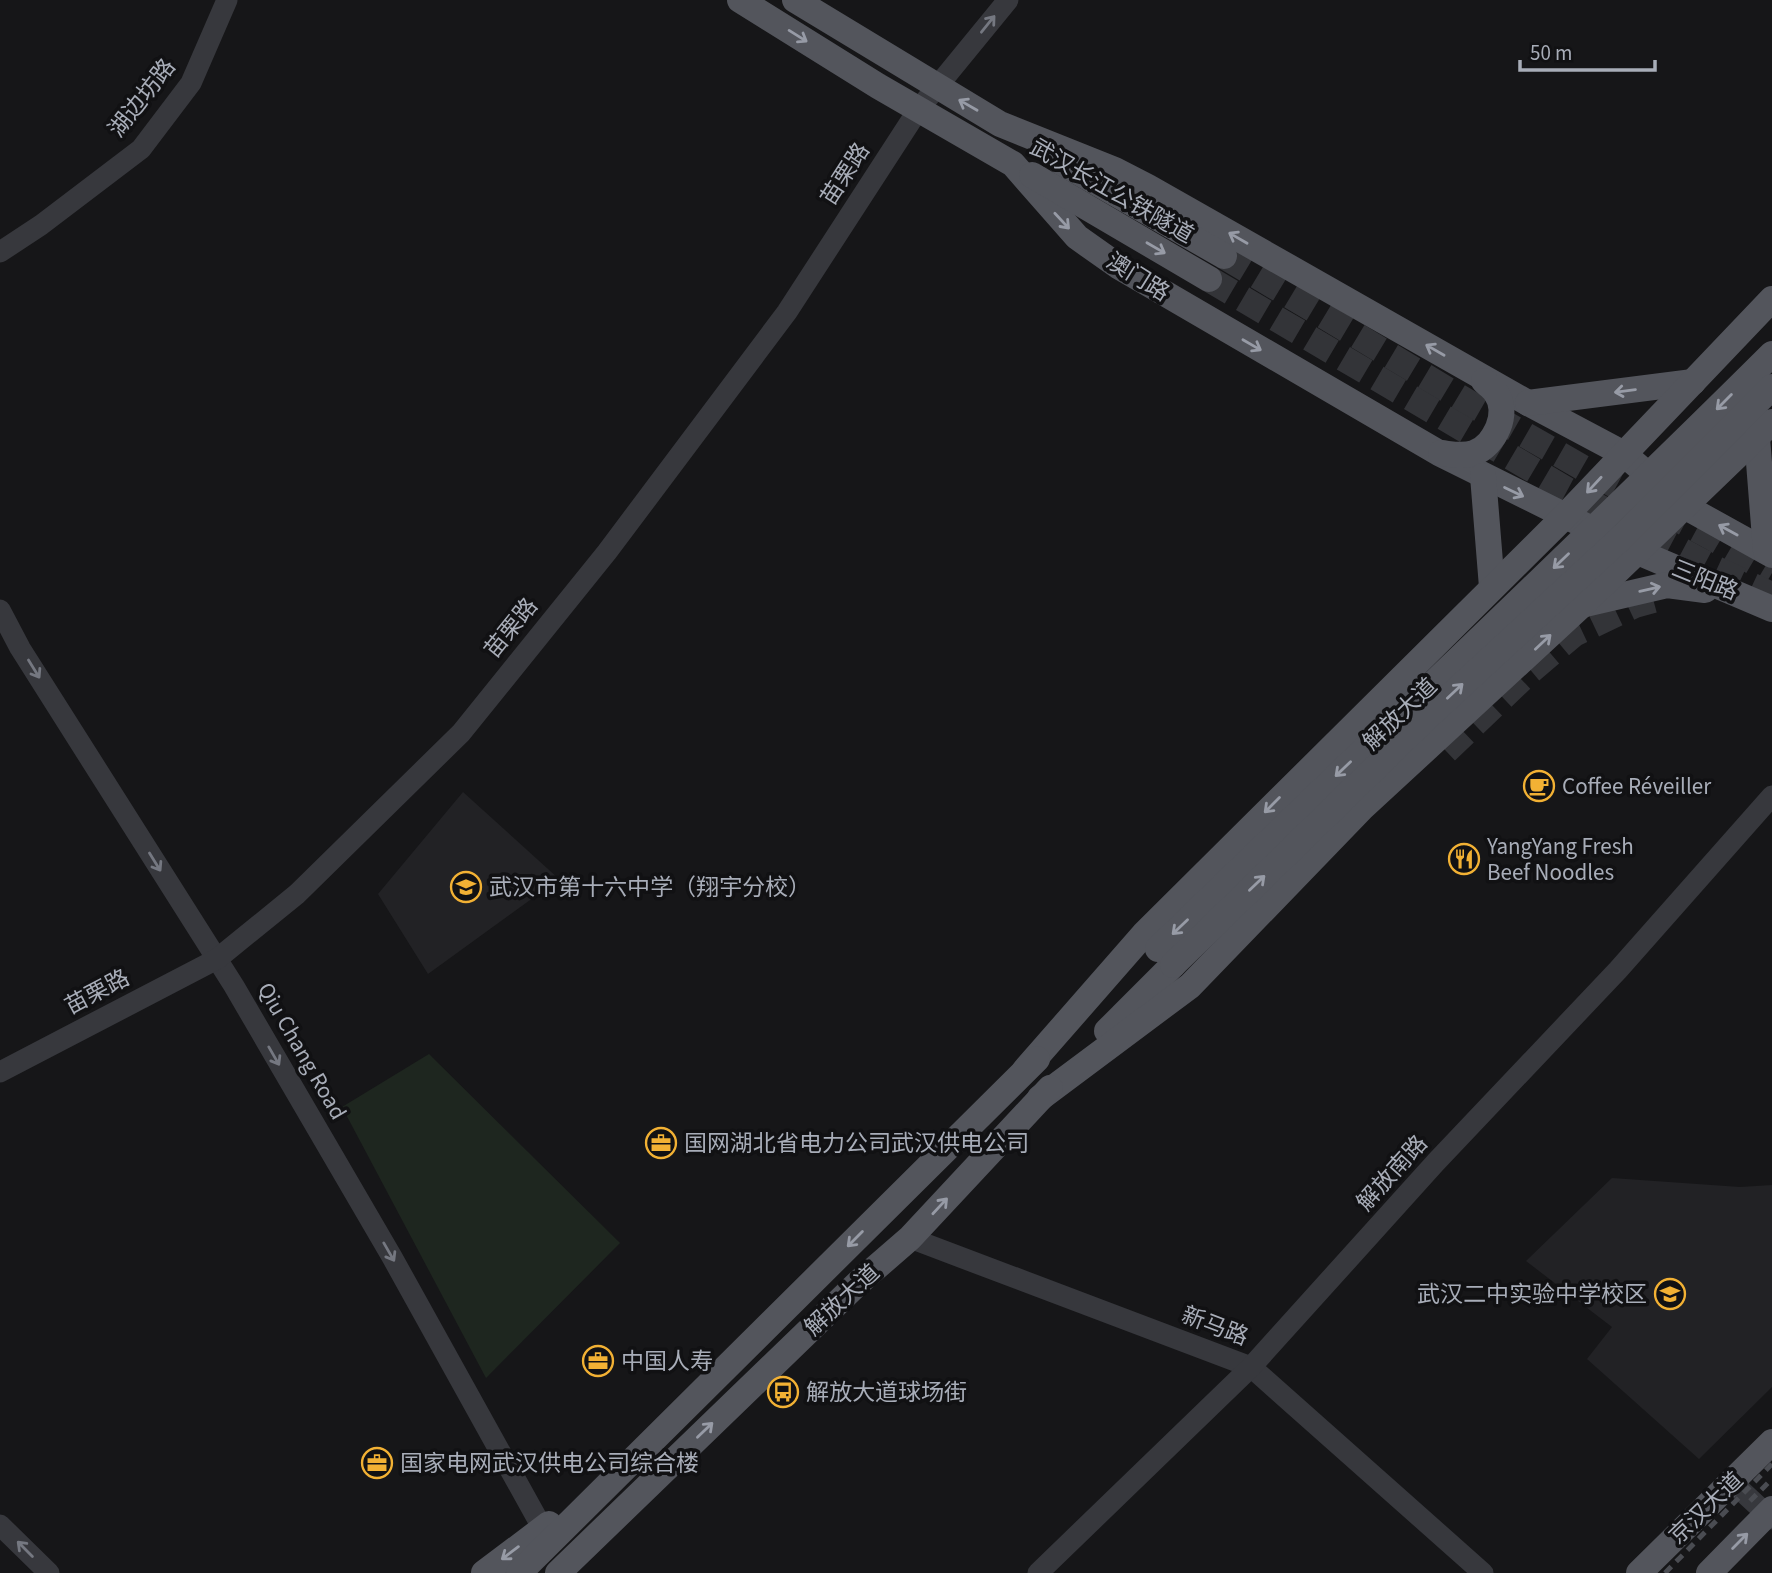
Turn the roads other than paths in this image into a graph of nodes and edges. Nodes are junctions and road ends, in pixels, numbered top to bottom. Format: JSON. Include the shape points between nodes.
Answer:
{"nodes":[{"id":1,"x":227,"y":0,"type":"edge"},
{"id":2,"x":740,"y":0,"type":"edge"},
{"id":3,"x":795,"y":0,"type":"edge"},
{"id":4,"x":1008,"y":0,"type":"edge"},
{"id":5,"x":937,"y":87,"type":"junction"},
{"id":6,"x":918,"y":110,"type":"junction"},
{"id":7,"x":1000,"y":124,"type":"junction"},
{"id":8,"x":1013,"y":164,"type":"junction"},
{"id":9,"x":0,"y":253,"type":"edge"},
{"id":10,"x":1224,"y":256,"type":"tunnel mouth"},
{"id":11,"x":1209,"y":279,"type":"tunnel mouth"},
{"id":12,"x":1772,"y":299,"type":"edge"},
{"id":13,"x":1772,"y":354,"type":"edge"},
{"id":14,"x":1473,"y":371,"type":"junction"},
{"id":15,"x":1693,"y":382,"type":"junction"},
{"id":16,"x":1772,"y":387,"type":"edge"},
{"id":17,"x":1528,"y":403,"type":"junction"},
{"id":18,"x":1765,"y":429,"type":"edge"},
{"id":19,"x":1439,"y":453,"type":"junction"},
{"id":20,"x":1624,"y":454,"type":"junction"},
{"id":21,"x":1483,"y":476,"type":"junction"},
{"id":22,"x":1684,"y":506,"type":"junction"},
{"id":23,"x":1565,"y":516,"type":"junction"},
{"id":24,"x":1639,"y":552,"type":"junction"},
{"id":25,"x":1769,"y":553,"type":"edge"},
{"id":26,"x":1492,"y":587,"type":"junction"},
{"id":27,"x":1744,"y":595,"type":"junction"},
{"id":28,"x":1583,"y":604,"type":"junction"},
{"id":29,"x":1772,"y":609,"type":"edge"},
{"id":30,"x":0,"y":610,"type":"edge"},
{"id":31,"x":1446,"y":751,"type":"tunnel mouth"},
{"id":32,"x":1772,"y":796,"type":"edge"},
{"id":33,"x":1362,"y":808,"type":"junction"},
{"id":34,"x":1165,"y":957,"type":"junction"},
{"id":35,"x":216,"y":959,"type":"junction"},
{"id":36,"x":1025,"y":1070,"type":"junction"},
{"id":37,"x":0,"y":1072,"type":"edge"},
{"id":38,"x":1040,"y":1098,"type":"junction"},
{"id":39,"x":910,"y":1238,"type":"junction"},
{"id":40,"x":1251,"y":1367,"type":"junction"},
{"id":41,"x":1772,"y":1442,"type":"edge"},
{"id":42,"x":624,"y":1468,"type":"junction"},
{"id":43,"x":1732,"y":1482,"type":"junction"},
{"id":44,"x":638,"y":1494,"type":"junction"},
{"id":45,"x":1770,"y":1514,"type":"edge"},
{"id":46,"x":0,"y":1525,"type":"edge"},
{"id":47,"x":543,"y":1529,"type":"junction"},
{"id":48,"x":49,"y":1573,"type":"edge"},
{"id":49,"x":484,"y":1573,"type":"edge"},
{"id":50,"x":519,"y":1573,"type":"edge"},
{"id":51,"x":558,"y":1573,"type":"edge"},
{"id":52,"x":576,"y":1573,"type":"edge"},
{"id":53,"x":1038,"y":1573,"type":"edge"},
{"id":54,"x":1483,"y":1573,"type":"edge"},
{"id":55,"x":1639,"y":1573,"type":"edge"},
{"id":56,"x":1709,"y":1573,"type":"edge"}],
"edges":[{"from":1,"to":9,"type":"street","name":"湖边坊路","via":[[191,83],[141,149]]},
{"from":2,"to":6,"type":"main road","name":"澳门路","one_way":true},
{"from":3,"to":5,"type":"main road"},
{"from":5,"to":4,"type":"street","name":"苗栗路","one_way":true},
{"from":5,"to":6,"type":"street","name":"苗栗路"},
{"from":7,"to":5,"type":"main road","one_way":true},
{"from":6,"to":8,"type":"main road","name":"澳门路"},
{"from":6,"to":35,"type":"street","name":"苗栗路","via":[[787,312],[607,552],[461,733],[298,894]]},
{"from":7,"to":10,"type":"main road","name":"武汉长江公铁隧道"},
{"from":14,"to":7,"type":"main road","one_way":true,"via":[[1148,187]]},
{"from":8,"to":11,"type":"main road","name":"武汉长江公铁隧道","one_way":true},
{"from":8,"to":19,"type":"main road","name":"澳门路","one_way":true,"via":[[1077,237],[1118,266]]},
{"from":12,"to":15,"type":"main road"},
{"from":13,"to":34,"type":"main road","name":"解放大道","one_way":true,"bridge":true,"via":[[1396,717]]},
{"from":14,"to":17,"type":"main road"},
{"from":14,"to":19,"type":"main road","via":[[1497,394],[1502,418],[1485,447],[1473,453]]},
{"from":15,"to":17,"type":"main road","one_way":true},
{"from":15,"to":20,"type":"main road"},
{"from":34,"to":16,"type":"main road","name":"解放大道","one_way":true,"bridge":true,"via":[[1620,539]]},
{"from":17,"to":20,"type":"main road"},
{"from":18,"to":22,"type":"main road"},
{"from":18,"to":25,"type":"main road"},
{"from":19,"to":21,"type":"main road","name":"澳门路"},
{"from":20,"to":22,"type":"main road"},
{"from":20,"to":23,"type":"main road","name":"解放大道","one_way":true},
{"from":21,"to":23,"type":"main road","name":"澳门路","one_way":true},
{"from":21,"to":26,"type":"main road"},
{"from":22,"to":24,"type":"main road","name":"解放大道"},
{"from":25,"to":22,"type":"main road","one_way":true},
{"from":23,"to":24,"type":"main road","name":"三阳路"},
{"from":23,"to":26,"type":"main road","name":"解放大道"},
{"from":24,"to":27,"type":"main road","name":"三阳路"},
{"from":24,"to":28,"type":"main road","name":"解放大道"},
{"from":26,"to":36,"type":"main road","name":"解放大道","one_way":true,"via":[[1144,934]]},
{"from":28,"to":27,"type":"main road","one_way":true,"via":[[1667,585]]},
{"from":27,"to":29,"type":"main road","name":"三阳路"},
{"from":33,"to":28,"type":"main road","name":"解放大道","one_way":true},
{"from":30,"to":35,"type":"street","name":"Qiu Chang Road","one_way":true},
{"from":31,"to":33,"type":"main road","via":[[1416,777]]},
{"from":32,"to":40,"type":"street","name":"解放南路","via":[[1618,970]]},
{"from":33,"to":38,"type":"main road","name":"解放大道","via":[[1190,986]]},
{"from":34,"to":36,"type":"main road","name":"解放大道"},
{"from":34,"to":38,"type":"main road","name":"解放大道"},
{"from":35,"to":37,"type":"street","name":"苗栗路"},
{"from":35,"to":47,"type":"street","name":"Qiu Chang Road","one_way":true,"via":[[392,1257]]},
{"from":36,"to":42,"type":"main road","name":"解放大道","one_way":true},
{"from":39,"to":38,"type":"main road","name":"解放大道","one_way":true},
{"from":39,"to":40,"type":"street","name":"新马路"},
{"from":44,"to":39,"type":"main road","name":"解放大道","one_way":true},
{"from":40,"to":53,"type":"street","name":"解放南路"},
{"from":40,"to":54,"type":"street","name":"新马路"},
{"from":41,"to":43,"type":"main road","name":"京汉大道"},
{"from":42,"to":47,"type":"main road","name":"解放大道"},
{"from":42,"to":50,"type":"main road","name":"解放大道"},
{"from":43,"to":45,"type":"street"},
{"from":43,"to":55,"type":"main road","name":"京汉大道"},
{"from":44,"to":51,"type":"main road","name":"解放大道"},
{"from":44,"to":52,"type":"main road","name":"解放大道"},
{"from":56,"to":45,"type":"main road","name":"京汉大道","one_way":true},
{"from":48,"to":46,"type":"street","one_way":true},
{"from":47,"to":49,"type":"main road","name":"解放大道","one_way":true}]}
